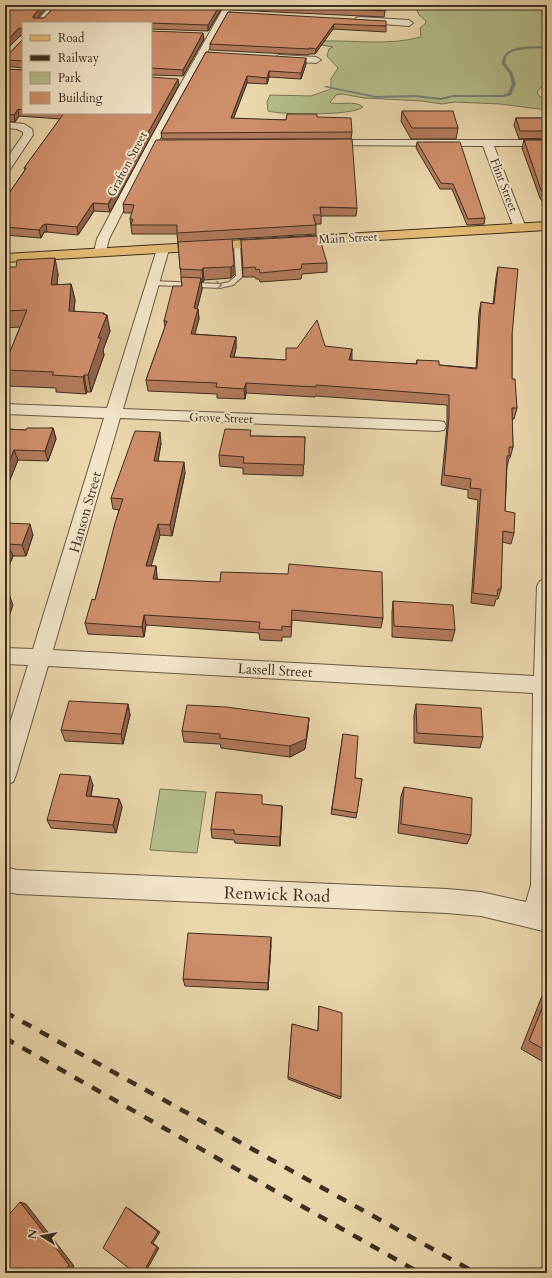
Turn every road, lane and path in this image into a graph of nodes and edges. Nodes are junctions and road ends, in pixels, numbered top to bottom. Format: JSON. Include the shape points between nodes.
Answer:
{"nodes":[{"id":1,"x":55,"y":6,"type":"edge"},
{"id":2,"x":229,"y":10,"type":"edge"},
{"id":3,"x":351,"y":20,"type":"edge"},
{"id":4,"x":40,"y":22,"type":"edge"},
{"id":5,"x":409,"y":23,"type":"dead end"},
{"id":6,"x":271,"y":57,"type":"edge"},
{"id":7,"x":316,"y":60,"type":"dead end"},
{"id":8,"x":172,"y":80,"type":"edge"},
{"id":9,"x":187,"y":81,"type":"junction"},
{"id":10,"x":5,"y":125,"type":"edge"},
{"id":11,"x":312,"y":143,"type":"edge"},
{"id":12,"x":487,"y":143,"type":"junction"},
{"id":13,"x":547,"y":143,"type":"edge"},
{"id":14,"x":152,"y":144,"type":"junction"},
{"id":15,"x":168,"y":144,"type":"edge"},
{"id":16,"x":5,"y":170,"type":"edge"},
{"id":17,"x":547,"y":226,"type":"edge"},
{"id":18,"x":520,"y":228,"type":"junction"},
{"id":19,"x":237,"y":244,"type":"junction"},
{"id":20,"x":163,"y":249,"type":"junction"},
{"id":21,"x":100,"y":252,"type":"junction"},
{"id":22,"x":5,"y":258,"type":"edge"},
{"id":23,"x":153,"y":283,"type":"junction"},
{"id":24,"x":5,"y":409,"type":"edge"},
{"id":25,"x":114,"y":414,"type":"junction"},
{"id":26,"x":438,"y":426,"type":"dead end"},
{"id":27,"x":547,"y":586,"type":"edge"},
{"id":28,"x":5,"y":656,"type":"edge"},
{"id":29,"x":40,"y":659,"type":"junction"},
{"id":30,"x":544,"y":685,"type":"junction"},
{"id":31,"x":5,"y":775,"type":"edge"},
{"id":32,"x":545,"y":870,"type":"edge"},
{"id":33,"x":5,"y":879,"type":"edge"},
{"id":34,"x":541,"y":917,"type":"edge"}],
"edges":[{"from":1,"to":4,"type":"street"},
{"from":2,"to":9,"type":"street","name":"Grafton Street","via":[[208,36],[206,54]]},
{"from":3,"to":5,"type":"street"},
{"from":6,"to":7,"type":"street"},
{"from":8,"to":9,"type":"street"},
{"from":9,"to":14,"type":"street","name":"Grafton Street"},
{"from":10,"to":16,"type":"street","via":[[22,127],[28,134]]},
{"from":11,"to":12,"type":"street"},
{"from":12,"to":13,"type":"street"},
{"from":12,"to":18,"type":"street","name":"Flint Street"},
{"from":14,"to":15,"type":"street"},
{"from":14,"to":21,"type":"street","name":"Grafton Street","via":[[103,239]]},
{"from":17,"to":18,"type":"main road","name":"Main Street"},
{"from":18,"to":19,"type":"main road","name":"Main Street"},
{"from":19,"to":20,"type":"main road","name":"Main Street"},
{"from":23,"to":19,"type":"lane","one_way":true,"via":[[216,286],[231,284],[239,275]]},
{"from":20,"to":21,"type":"main road","name":"Main Street"},
{"from":20,"to":23,"type":"street","name":"Hanson Street"},
{"from":21,"to":22,"type":"main road","name":"Main Street"},
{"from":23,"to":25,"type":"street","name":"Hanson Street"},
{"from":24,"to":25,"type":"street","name":"Grove Street"},
{"from":25,"to":26,"type":"street","name":"Grove Street"},
{"from":25,"to":29,"type":"street","name":"Hanson Street"},
{"from":27,"to":30,"type":"street"},
{"from":28,"to":29,"type":"street","name":"Lassell Street"},
{"from":29,"to":30,"type":"street","name":"Lassell Street"},
{"from":29,"to":31,"type":"street","name":"Hanson Street"},
{"from":30,"to":32,"type":"street"},
{"from":32,"to":34,"type":"street"},
{"from":33,"to":34,"type":"street","name":"Renwick Road","via":[[18,882],[447,901],[481,904]]}]}
